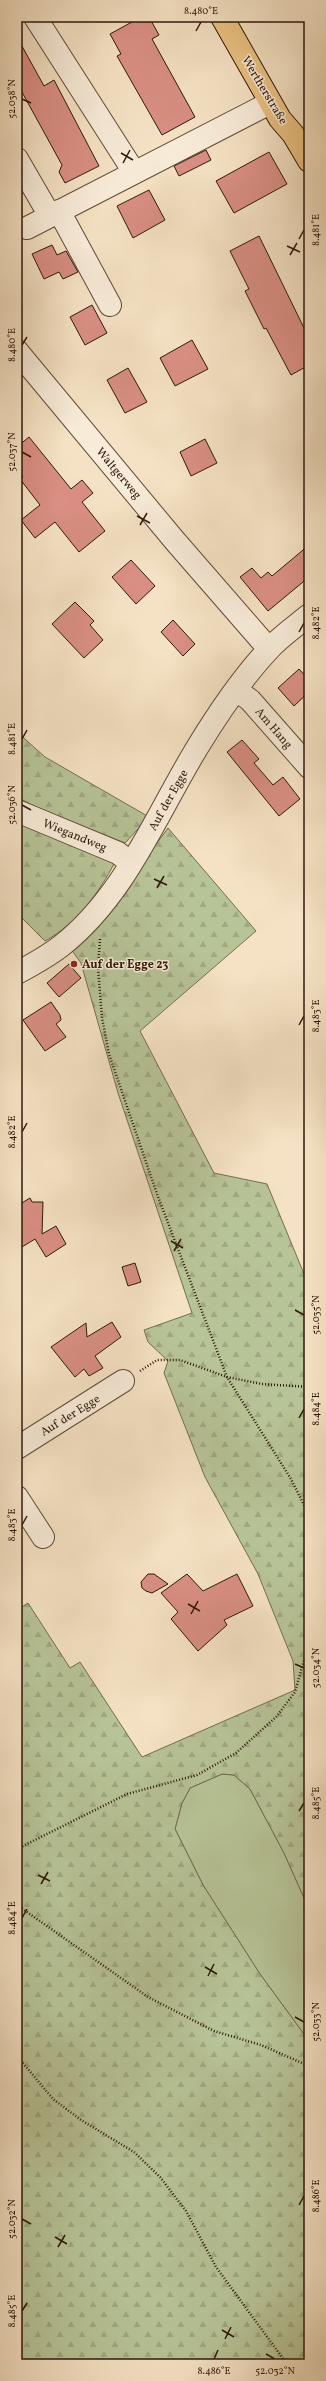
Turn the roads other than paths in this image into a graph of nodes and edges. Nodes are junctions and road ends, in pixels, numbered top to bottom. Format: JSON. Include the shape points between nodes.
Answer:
{"nodes":[{"id":1,"x":35,"y":17,"type":"edge"},
{"id":2,"x":222,"y":17,"type":"edge"},
{"id":3,"x":270,"y":103,"type":"junction"},
{"id":4,"x":17,"y":159,"type":"edge"},
{"id":5,"x":309,"y":161,"type":"edge"},
{"id":6,"x":134,"y":172,"type":"junction"},
{"id":7,"x":55,"y":213,"type":"junction"},
{"id":8,"x":27,"y":228,"type":"dead end"},
{"id":9,"x":110,"y":306,"type":"dead end"},
{"id":10,"x":17,"y":351,"type":"edge"},
{"id":11,"x":309,"y":615,"type":"edge"},
{"id":12,"x":271,"y":647,"type":"junction"},
{"id":13,"x":237,"y":691,"type":"junction"},
{"id":14,"x":309,"y":767,"type":"edge"},
{"id":15,"x":17,"y":811,"type":"edge"},
{"id":16,"x":131,"y":862,"type":"junction"},
{"id":17,"x":17,"y":973,"type":"edge"},
{"id":18,"x":123,"y":1382,"type":"road end"},
{"id":19,"x":17,"y":1448,"type":"edge"},
{"id":20,"x":17,"y":1497,"type":"edge"},
{"id":21,"x":43,"y":1537,"type":"dead end"}],
"edges":[{"from":1,"to":6,"type":"street"},
{"from":2,"to":3,"type":"main road","name":"Wertherstraße"},
{"from":3,"to":5,"type":"main road","name":"Wertherstraße"},
{"from":3,"to":6,"type":"street"},
{"from":4,"to":7,"type":"street"},
{"from":6,"to":7,"type":"street"},
{"from":7,"to":8,"type":"street"},
{"from":7,"to":9,"type":"street"},
{"from":10,"to":12,"type":"street","name":"Waltgerweg","via":[[175,541],[262,641]]},
{"from":11,"to":12,"type":"street","name":"Auf der Egge"},
{"from":12,"to":13,"type":"street","name":"Auf der Egge"},
{"from":13,"to":14,"type":"street","name":"Am Hang","via":[[250,700]]},
{"from":13,"to":16,"type":"street","name":"Auf der Egge","via":[[197,748]]},
{"from":15,"to":16,"type":"street","name":"Wiegandweg","via":[[118,853]]},
{"from":16,"to":17,"type":"street","name":"Auf der Egge","via":[[113,891],[94,914],[61,946]]},
{"from":18,"to":19,"type":"street","name":"Auf der Egge"},
{"from":20,"to":21,"type":"street"}]}
